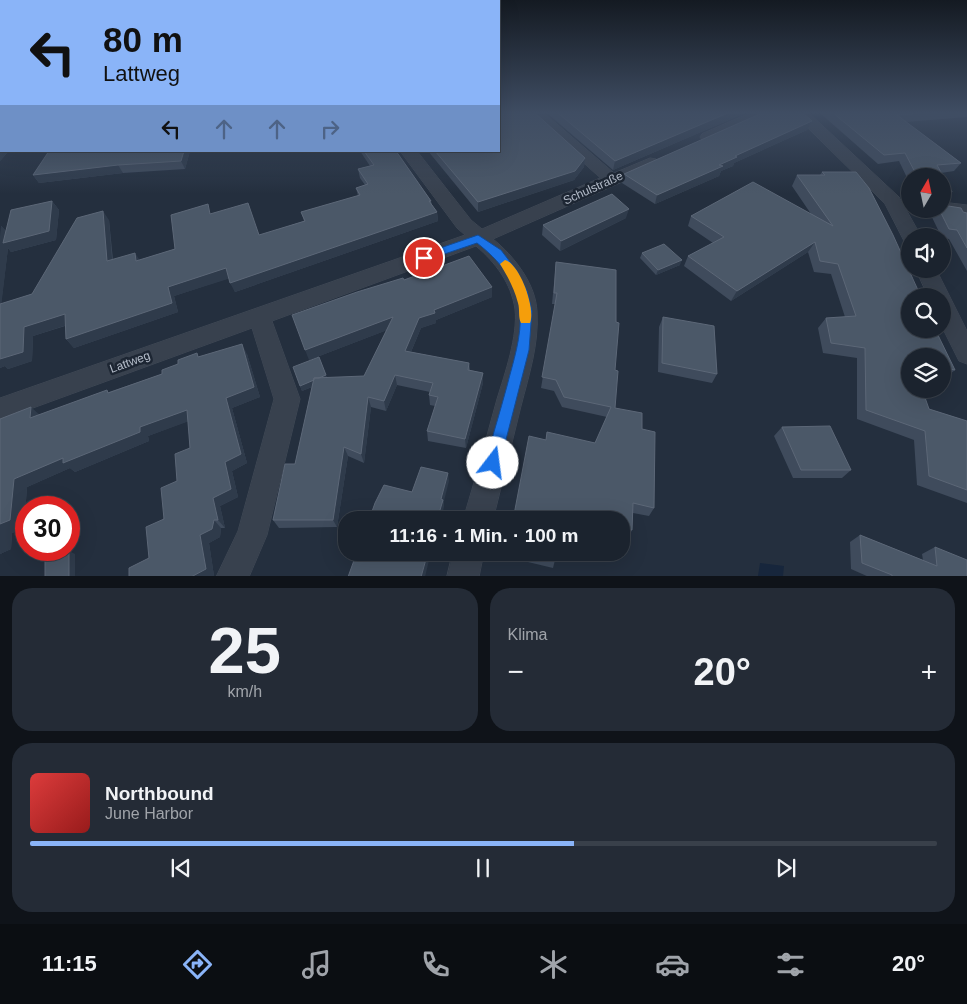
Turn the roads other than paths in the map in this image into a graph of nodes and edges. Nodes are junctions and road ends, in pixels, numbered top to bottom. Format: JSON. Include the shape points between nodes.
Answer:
{"nodes":[{"id":1,"x":566,"y":140,"type":"edge"},
{"id":2,"x":703,"y":140,"type":"edge"},
{"id":3,"x":831,"y":140,"type":"edge"},
{"id":4,"x":694,"y":144,"type":"edge"},
{"id":5,"x":409,"y":152,"type":"edge"},
{"id":6,"x":668,"y":155,"type":"edge"},
{"id":7,"x":612,"y":180,"type":"junction"},
{"id":8,"x":901,"y":201,"type":"edge"},
{"id":9,"x":951,"y":209,"type":"edge"},
{"id":10,"x":967,"y":211,"type":"edge"},
{"id":11,"x":478,"y":238,"type":"junction"},
{"id":12,"x":259,"y":316,"type":"junction"},
{"id":13,"x":951,"y":321,"type":"edge"},
{"id":14,"x":967,"y":354,"type":"edge"},
{"id":15,"x":0,"y":409,"type":"edge"},
{"id":16,"x":480,"y":511,"type":"edge"},
{"id":17,"x":467,"y":561,"type":"edge"},
{"id":18,"x":232,"y":576,"type":"edge"},
{"id":19,"x":463,"y":576,"type":"edge"}],
"edges":[{"from":1,"to":7,"type":"street"},
{"from":2,"to":4,"type":"street"},
{"from":3,"to":8,"type":"street"},
{"from":5,"to":11,"type":"street"},
{"from":6,"to":7,"type":"street","name":"Schulstraße"},
{"from":7,"to":11,"type":"street","name":"Schulstraße"},
{"from":9,"to":10,"type":"street"},
{"from":11,"to":12,"type":"street","name":"Lattweg"},
{"from":11,"to":16,"type":"street","via":[[497,253],[514,274],[526,311],[523,350]]},
{"from":12,"to":15,"type":"street","name":"Lattweg"},
{"from":12,"to":18,"type":"street","via":[[287,399],[252,535]]},
{"from":13,"to":14,"type":"street"},
{"from":17,"to":19,"type":"street"}]}
